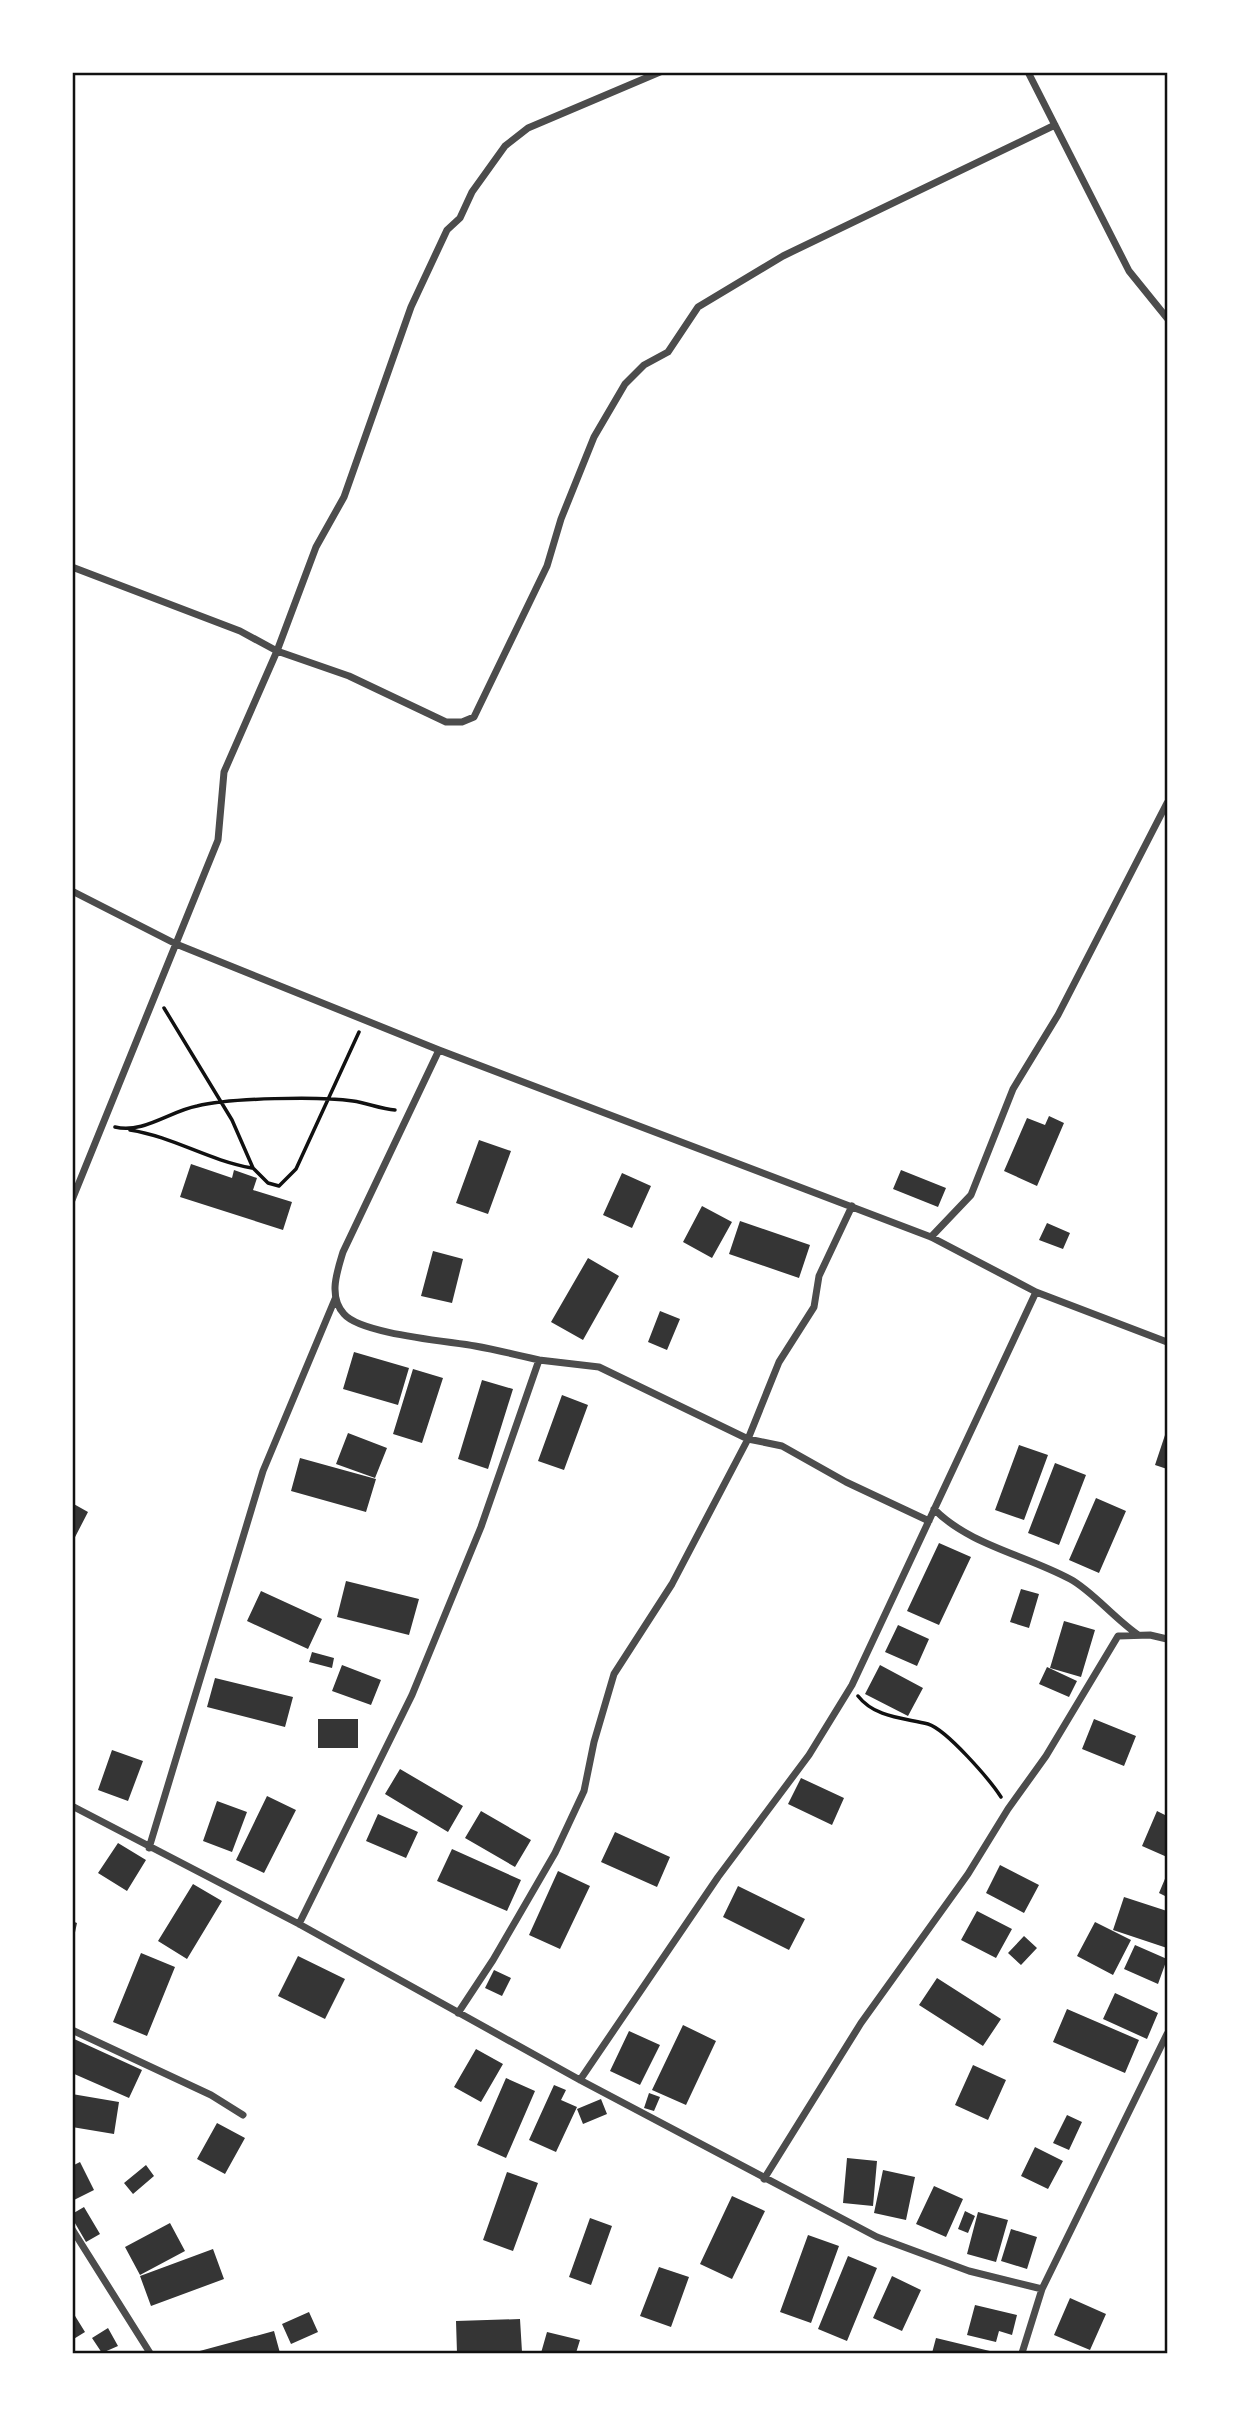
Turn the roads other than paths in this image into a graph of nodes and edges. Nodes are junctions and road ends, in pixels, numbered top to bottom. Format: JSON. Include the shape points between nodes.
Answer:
{"nodes":[{"id":1,"x":660,"y":72,"type":"edge"},
{"id":2,"x":1028,"y":72,"type":"edge"},
{"id":3,"x":1055,"y":125,"type":"junction"},
{"id":4,"x":1167,"y":318,"type":"edge"},
{"id":5,"x":72,"y":567,"type":"edge"},
{"id":6,"x":277,"y":651,"type":"junction"},
{"id":7,"x":1167,"y":803,"type":"edge"},
{"id":8,"x":72,"y":891,"type":"edge"},
{"id":9,"x":176,"y":944,"type":"junction"},
{"id":10,"x":439,"y":1050,"type":"junction"},
{"id":11,"x":75,"y":1180,"type":"edge"},
{"id":12,"x":72,"y":1200,"type":"edge"},
{"id":13,"x":852,"y":1206,"type":"junction"},
{"id":14,"x":932,"y":1237,"type":"junction"},
{"id":15,"x":1036,"y":1292,"type":"junction"},
{"id":16,"x":335,"y":1299,"type":"junction"},
{"id":17,"x":1167,"y":1342,"type":"edge"},
{"id":18,"x":539,"y":1360,"type":"junction"},
{"id":19,"x":747,"y":1438,"type":"junction"},
{"id":20,"x":934,"y":1509,"type":"junction"},
{"id":21,"x":929,"y":1521,"type":"junction"},
{"id":22,"x":1137,"y":1634,"type":"junction"},
{"id":23,"x":1167,"y":1639,"type":"edge"},
{"id":24,"x":72,"y":1806,"type":"edge"},
{"id":25,"x":149,"y":1848,"type":"junction"},
{"id":26,"x":299,"y":1924,"type":"junction"},
{"id":27,"x":458,"y":2013,"type":"junction"},
{"id":28,"x":72,"y":2030,"type":"edge"},
{"id":29,"x":1167,"y":2034,"type":"edge"},
{"id":30,"x":580,"y":2080,"type":"junction"},
{"id":31,"x":243,"y":2115,"type":"dead end"},
{"id":32,"x":764,"y":2179,"type":"junction"},
{"id":33,"x":72,"y":2229,"type":"edge"},
{"id":34,"x":1042,"y":2289,"type":"junction"},
{"id":35,"x":150,"y":2353,"type":"edge"},
{"id":36,"x":1022,"y":2353,"type":"edge"}],
"edges":[{"from":1,"to":6,"type":"street","via":[[528,128],[505,146],[472,192],[460,218],[447,230],[411,307],[360,456],[316,547]]},
{"from":2,"to":3,"type":"street"},
{"from":3,"to":4,"type":"street","via":[[1129,271]]},
{"from":3,"to":6,"type":"street","via":[[783,256],[698,307],[668,352],[644,365],[625,384],[594,437],[547,566],[474,717],[446,722],[349,676]]},
{"from":5,"to":6,"type":"street","via":[[240,631]]},
{"from":6,"to":9,"type":"street","via":[[224,772],[218,840]]},
{"from":7,"to":14,"type":"street","via":[[1058,1015],[1013,1089],[971,1195]]},
{"from":8,"to":9,"type":"street"},
{"from":9,"to":10,"type":"street"},
{"from":9,"to":11,"type":"street"},
{"from":10,"to":13,"type":"street"},
{"from":10,"to":16,"type":"street","via":[[343,1252],[335,1278]]},
{"from":11,"to":12,"type":"street"},
{"from":13,"to":14,"type":"street"},
{"from":13,"to":19,"type":"street","via":[[819,1276],[814,1307],[779,1362]]},
{"from":14,"to":15,"type":"street"},
{"from":15,"to":17,"type":"street"},
{"from":15,"to":20,"type":"street"},
{"from":16,"to":18,"type":"street","via":[[344,1315],[358,1324]]},
{"from":16,"to":25,"type":"street","via":[[263,1471]]},
{"from":18,"to":19,"type":"street","via":[[599,1367]]},
{"from":18,"to":26,"type":"street","via":[[481,1527],[412,1695]]},
{"from":19,"to":21,"type":"street","via":[[782,1446]]},
{"from":19,"to":27,"type":"street","via":[[672,1584],[614,1674],[584,1791],[555,1853]]},
{"from":20,"to":21,"type":"street"},
{"from":20,"to":22,"type":"street","via":[[990,1544],[1071,1579]]},
{"from":21,"to":30,"type":"street","via":[[852,1685],[809,1755],[718,1877]]},
{"from":22,"to":23,"type":"street"},
{"from":22,"to":32,"type":"street","via":[[1118,1636],[1046,1756],[861,2022]]},
{"from":24,"to":25,"type":"street"},
{"from":25,"to":26,"type":"street"},
{"from":26,"to":27,"type":"street"},
{"from":27,"to":30,"type":"street"},
{"from":28,"to":31,"type":"street","via":[[211,2095]]},
{"from":29,"to":34,"type":"street"},
{"from":30,"to":32,"type":"street"},
{"from":32,"to":34,"type":"street","via":[[889,2242],[969,2271]]},
{"from":33,"to":35,"type":"street"},
{"from":34,"to":36,"type":"street"}]}
